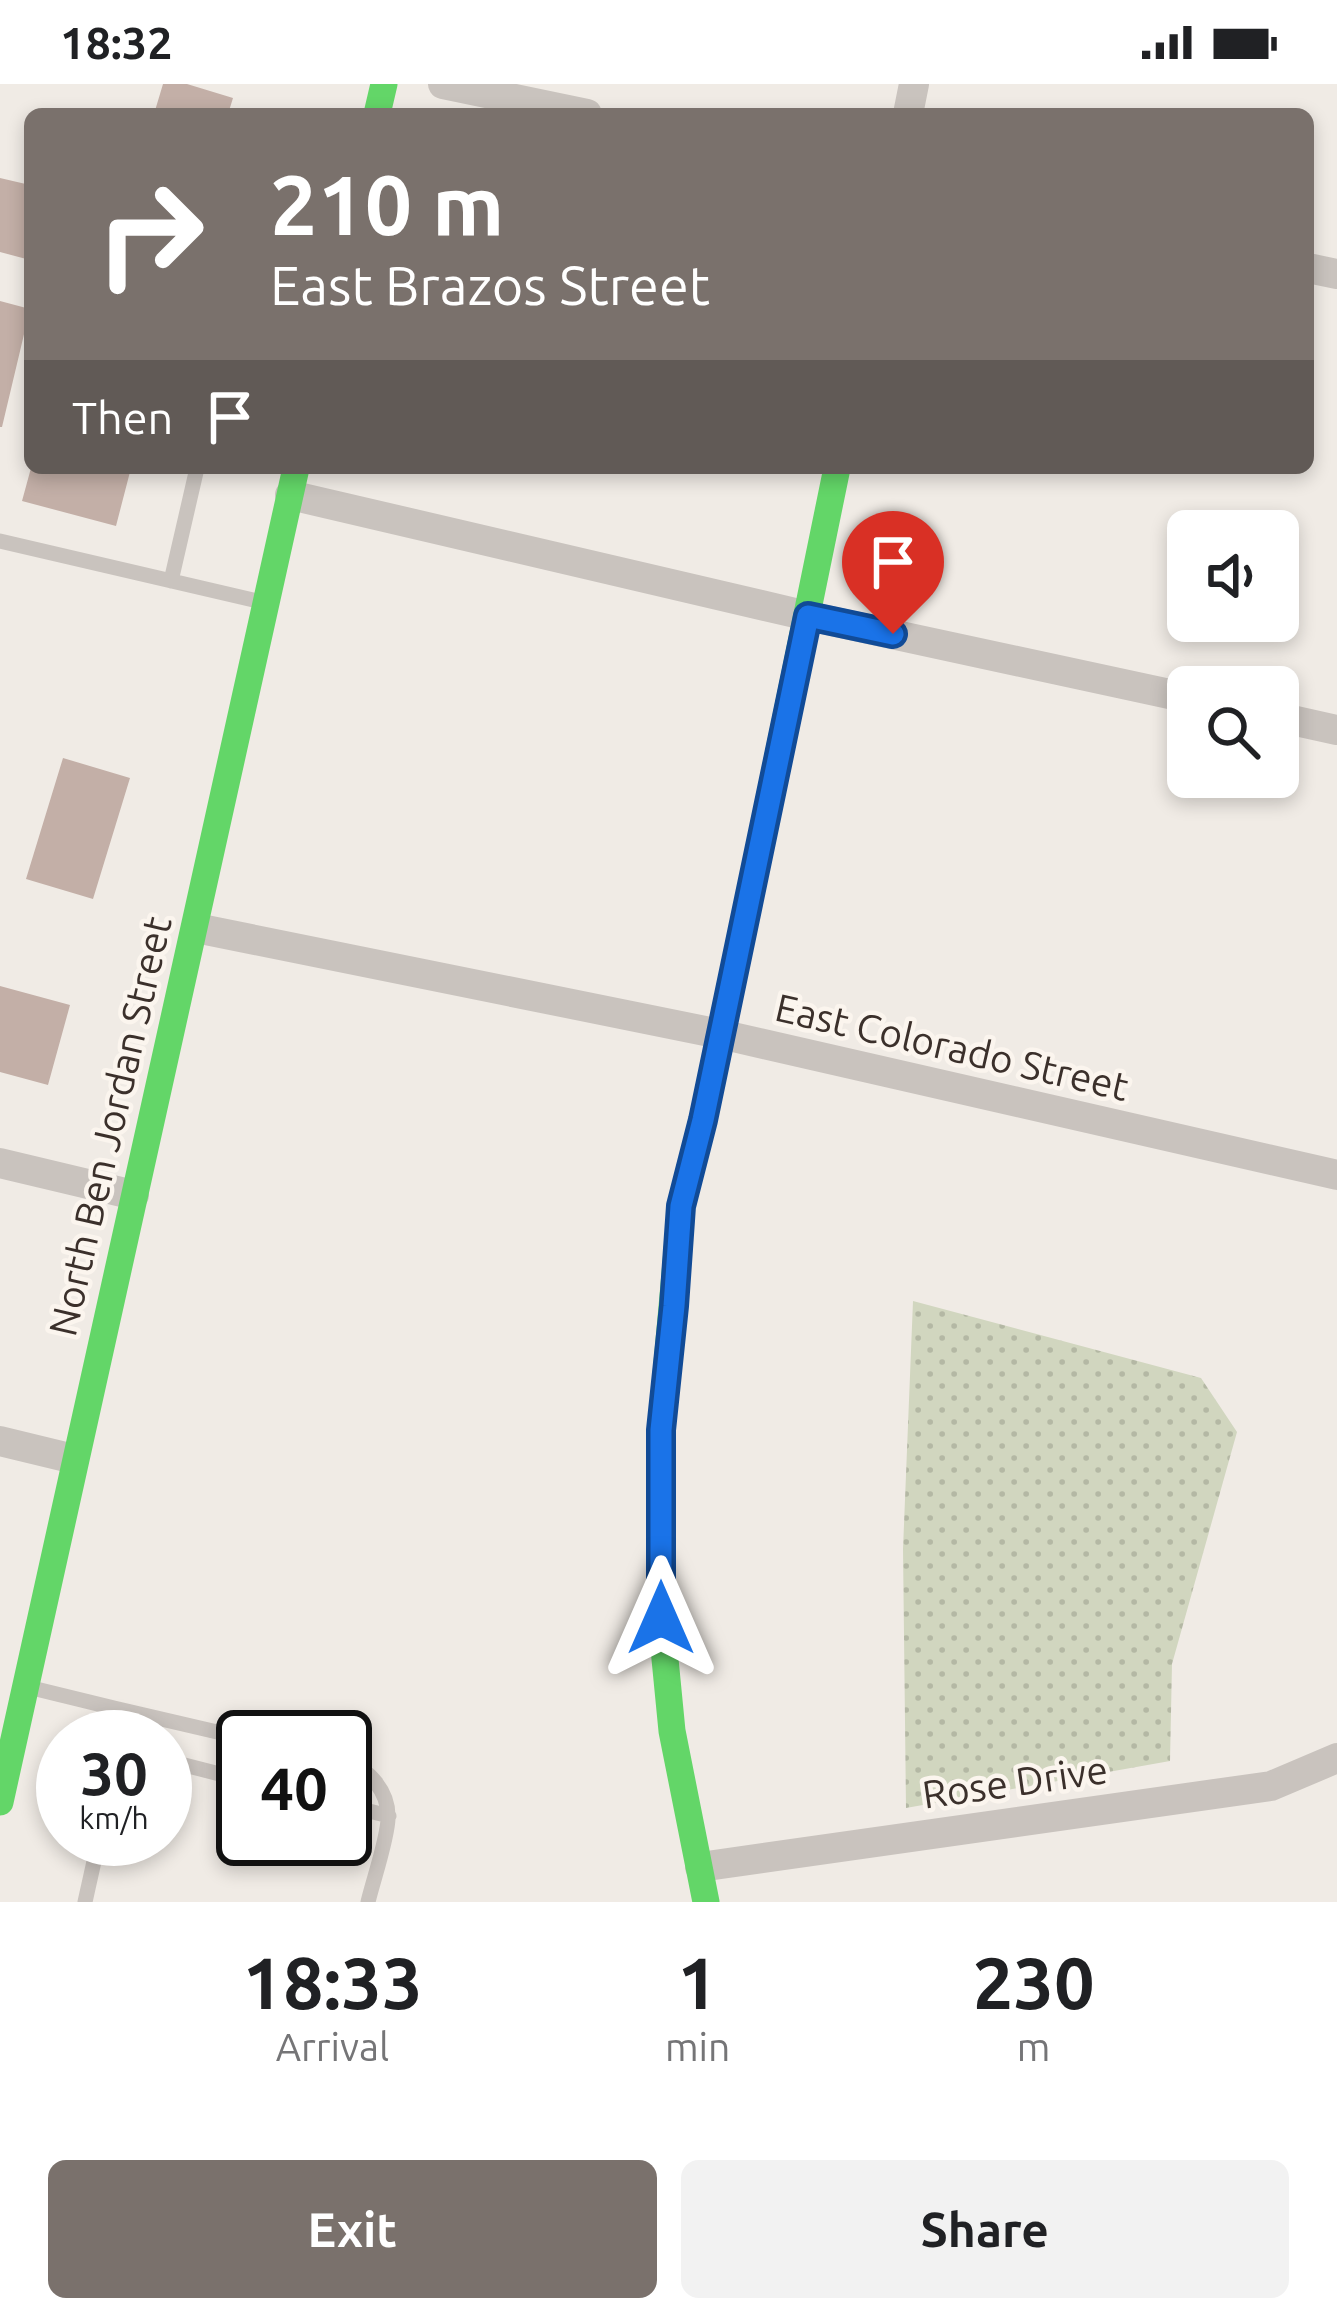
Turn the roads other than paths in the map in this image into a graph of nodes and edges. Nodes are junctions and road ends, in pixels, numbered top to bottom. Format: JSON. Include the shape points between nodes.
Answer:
{"nodes":[{"id":1,"x":443,"y":84,"type":"edge"},
{"id":2,"x":558,"y":108,"type":"edge"},
{"id":3,"x":196,"y":474,"type":"edge"},
{"id":4,"x":836,"y":474,"type":"edge"},
{"id":5,"x":293,"y":482,"type":"edge"},
{"id":6,"x":0,"y":541,"type":"edge"},
{"id":7,"x":171,"y":581,"type":"junction"},
{"id":8,"x":267,"y":603,"type":"junction"},
{"id":9,"x":808,"y":616,"type":"junction"},
{"id":10,"x":1167,"y":693,"type":"edge"},
{"id":11,"x":1299,"y":722,"type":"edge"},
{"id":12,"x":1337,"y":730,"type":"edge"},
{"id":13,"x":196,"y":928,"type":"junction"},
{"id":14,"x":720,"y":1034,"type":"junction"},
{"id":15,"x":0,"y":1162,"type":"edge"},
{"id":16,"x":1337,"y":1175,"type":"edge"},
{"id":17,"x":134,"y":1195,"type":"junction"},
{"id":18,"x":0,"y":1441,"type":"edge"},
{"id":19,"x":74,"y":1459,"type":"junction"},
{"id":20,"x":26,"y":1687,"type":"junction"},
{"id":21,"x":113,"y":1708,"type":"joint"},
{"id":22,"x":216,"y":1732,"type":"edge"},
{"id":23,"x":1337,"y":1758,"type":"edge"},
{"id":24,"x":372,"y":1778,"type":"edge"},
{"id":25,"x":0,"y":1802,"type":"edge"},
{"id":26,"x":372,"y":1812,"type":"edge"},
{"id":27,"x":389,"y":1816,"type":"junction"},
{"id":28,"x":94,"y":1866,"type":"edge"},
{"id":29,"x":700,"y":1867,"type":"junction"},
{"id":30,"x":85,"y":1902,"type":"edge"},
{"id":31,"x":368,"y":1902,"type":"edge"},
{"id":32,"x":706,"y":1902,"type":"edge"}],
"edges":[{"from":1,"to":2,"type":"street"},
{"from":3,"to":7,"type":"lane"},
{"from":4,"to":9,"type":"street"},
{"from":5,"to":8,"type":"street","name":"North Ben Jordan Street"},
{"from":5,"to":9,"type":"street"},
{"from":6,"to":7,"type":"lane"},
{"from":7,"to":8,"type":"lane"},
{"from":8,"to":13,"type":"street","name":"North Ben Jordan Street"},
{"from":9,"to":10,"type":"street"},
{"from":9,"to":14,"type":"street"},
{"from":11,"to":12,"type":"street"},
{"from":13,"to":14,"type":"street","name":"East Colorado Street"},
{"from":13,"to":17,"type":"street","name":"North Ben Jordan Street"},
{"from":14,"to":16,"type":"street","name":"East Colorado Street"},
{"from":14,"to":29,"type":"street","via":[[681,1206],[661,1430],[661,1618],[672,1731]]},
{"from":15,"to":17,"type":"street"},
{"from":17,"to":19,"type":"street","name":"North Ben Jordan Street"},
{"from":18,"to":19,"type":"street"},
{"from":19,"to":20,"type":"street","name":"North Ben Jordan Street"},
{"from":20,"to":21,"type":"lane"},
{"from":20,"to":25,"type":"street","name":"North Ben Jordan Street"},
{"from":21,"to":22,"type":"lane"},
{"from":23,"to":29,"type":"street","name":"Rose Drive","via":[[1271,1786]]},
{"from":24,"to":27,"type":"lane"},
{"from":26,"to":27,"type":"lane"},
{"from":27,"to":31,"type":"lane"},
{"from":28,"to":30,"type":"lane"},
{"from":29,"to":32,"type":"street"}]}
